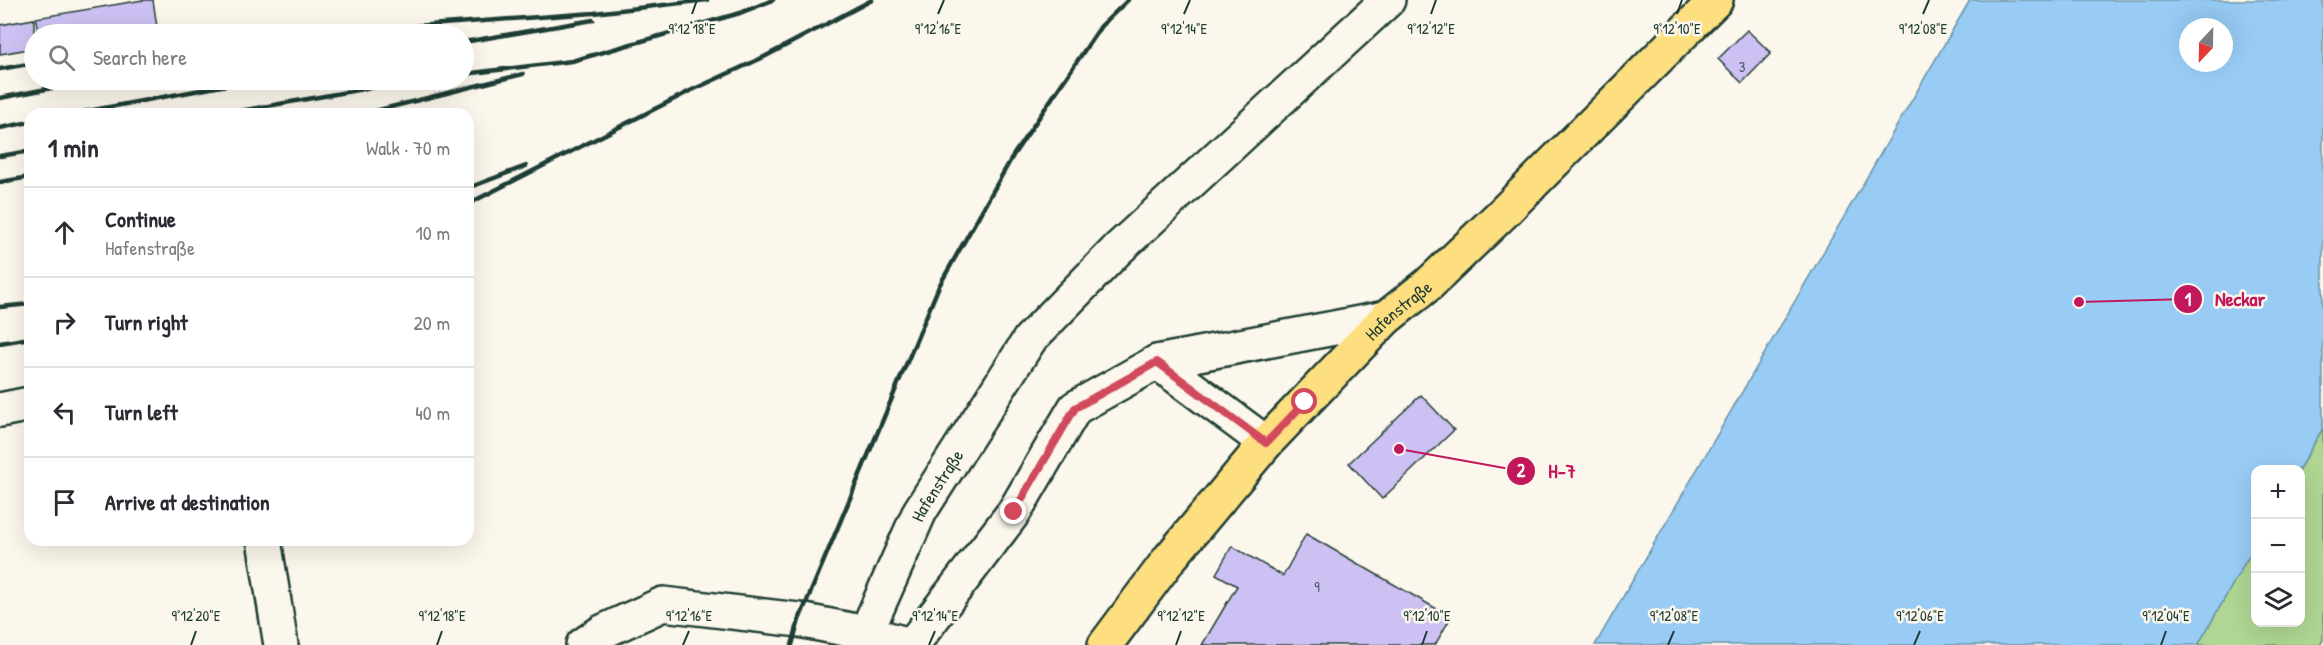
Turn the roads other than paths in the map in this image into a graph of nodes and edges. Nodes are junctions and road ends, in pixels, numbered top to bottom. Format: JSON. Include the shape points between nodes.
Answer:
{"nodes":[{"id":1,"x":1388,"y":0,"type":"edge"},
{"id":2,"x":1716,"y":0,"type":"edge"},
{"id":3,"x":1386,"y":318,"type":"junction"},
{"id":4,"x":1157,"y":362,"type":"junction"},
{"id":5,"x":24,"y":405,"type":"edge"},
{"id":6,"x":0,"y":410,"type":"edge"},
{"id":7,"x":1266,"y":443,"type":"junction"},
{"id":8,"x":265,"y":546,"type":"edge"},
{"id":9,"x":866,"y":633,"type":"junction"},
{"id":10,"x":281,"y":645,"type":"edge"},
{"id":11,"x":583,"y":645,"type":"edge"},
{"id":12,"x":911,"y":645,"type":"edge"},
{"id":13,"x":1106,"y":645,"type":"edge"}],
"edges":[{"from":1,"to":9,"type":"lane","name":"Hafenstraße","via":[[1118,249],[1030,339],[920,511]]},
{"from":2,"to":3,"type":"main road","name":"Hafenstraße","via":[[1494,222],[1429,284]]},
{"from":3,"to":4,"type":"lane"},
{"from":3,"to":7,"type":"main road","name":"Hafenstraße"},
{"from":4,"to":7,"type":"lane"},
{"from":4,"to":12,"type":"lane","via":[[1075,408],[1014,512]]},
{"from":5,"to":6,"type":"lane"},
{"from":7,"to":13,"type":"main road","name":"Hafenstraße","via":[[1170,558]]},
{"from":8,"to":10,"type":"lane"},
{"from":9,"to":11,"type":"lane","via":[[799,620],[663,604]]},
{"from":9,"to":12,"type":"lane"}]}
